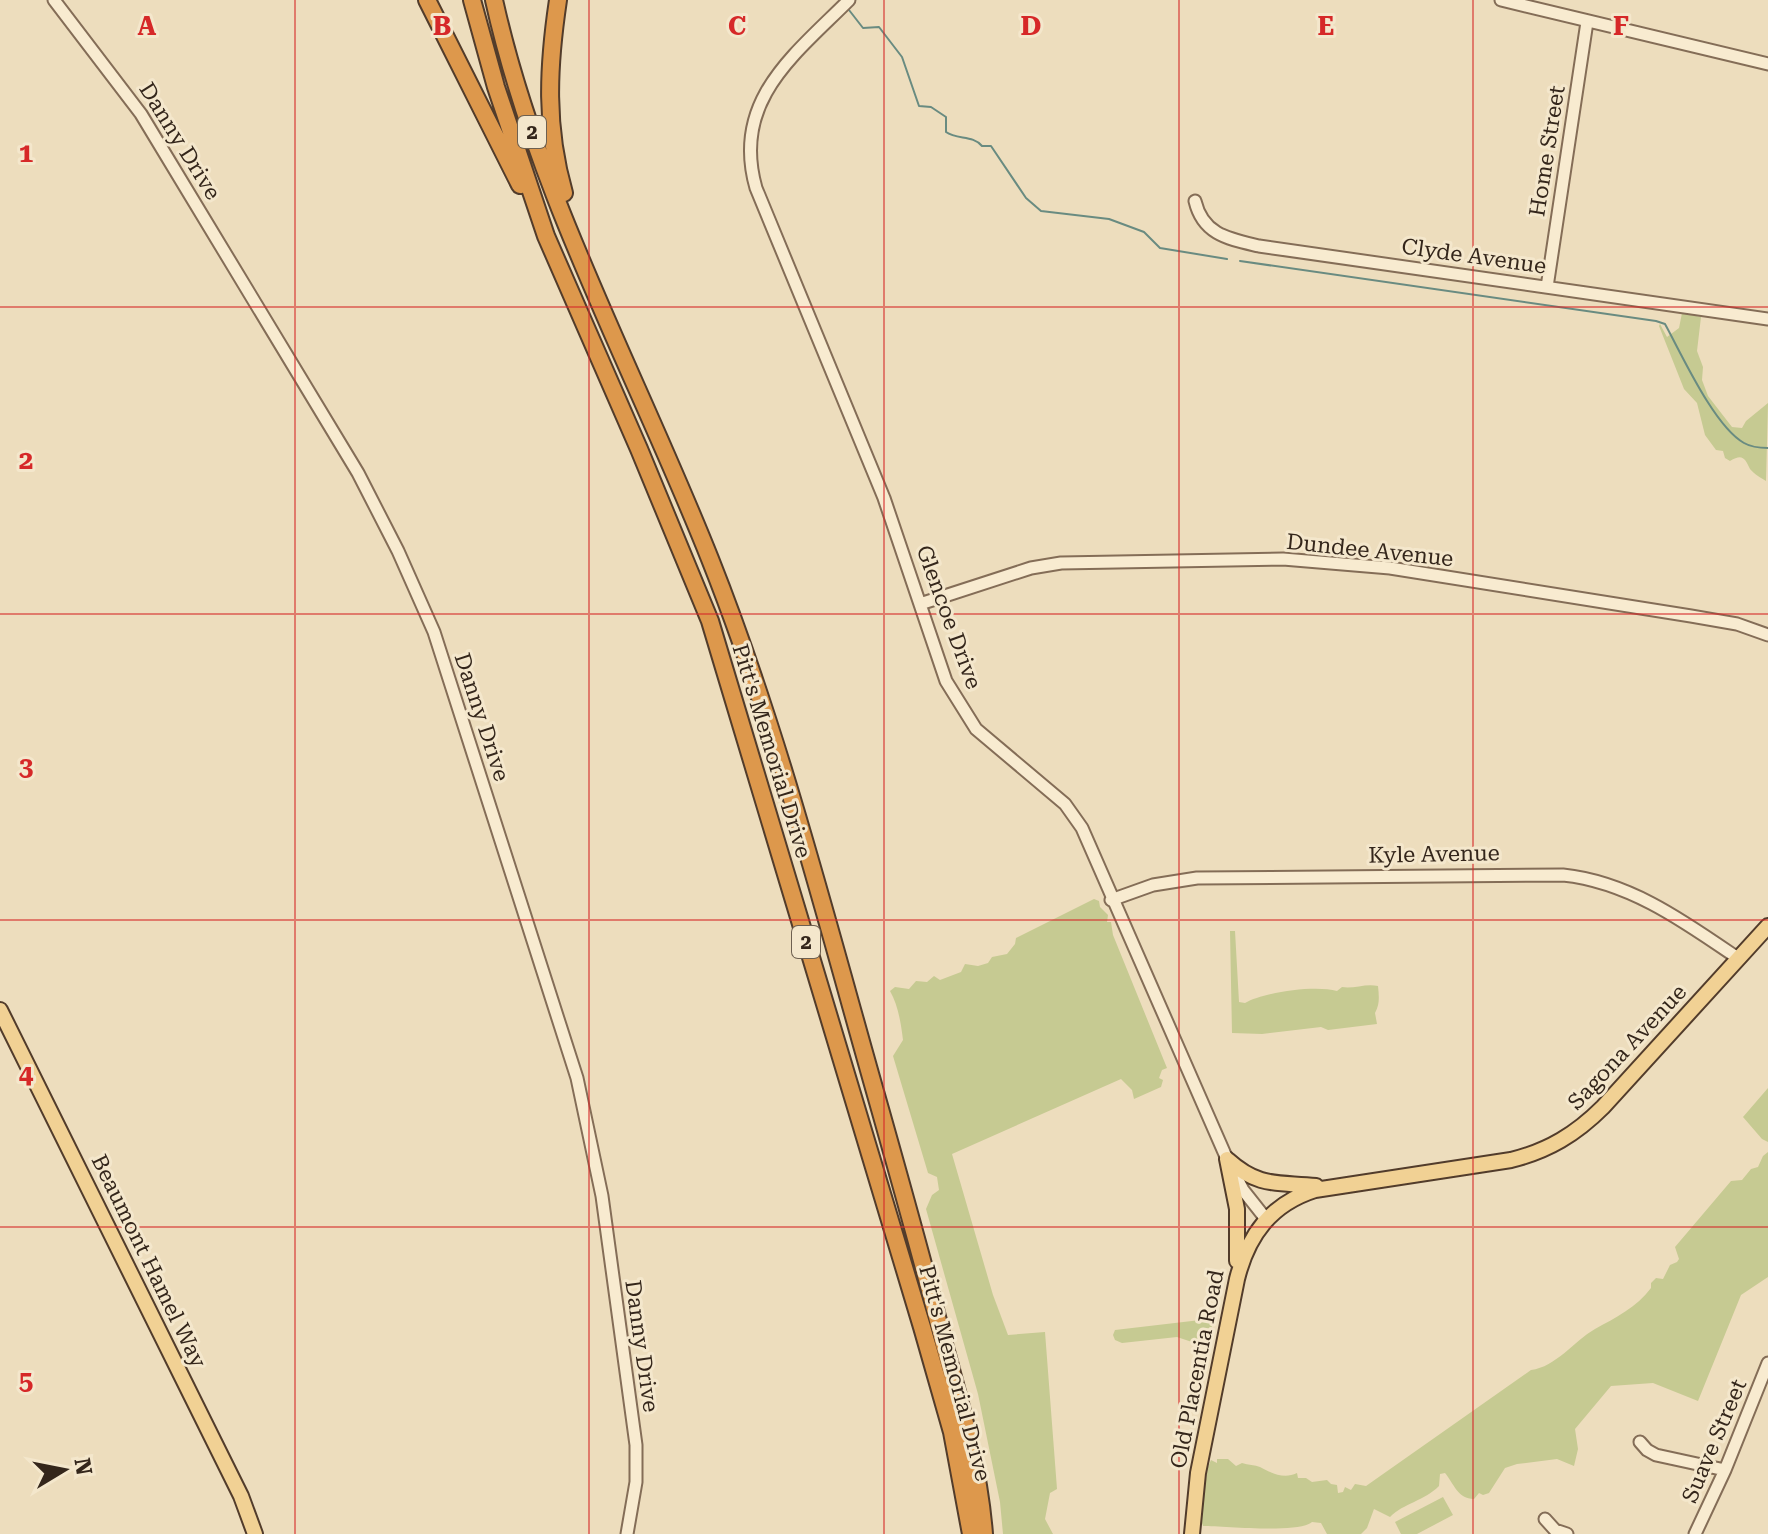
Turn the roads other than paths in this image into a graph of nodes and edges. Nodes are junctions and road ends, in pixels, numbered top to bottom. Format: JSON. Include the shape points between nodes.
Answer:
{"nodes":[{"id":1,"x":54,"y":0,"type":"edge"},
{"id":2,"x":427,"y":0,"type":"edge"},
{"id":3,"x":472,"y":0,"type":"edge"},
{"id":4,"x":494,"y":0,"type":"edge"},
{"id":5,"x":558,"y":0,"type":"edge"},
{"id":6,"x":849,"y":0,"type":"edge"},
{"id":7,"x":1501,"y":0,"type":"edge"},
{"id":8,"x":1587,"y":22,"type":"junction"},
{"id":9,"x":1768,"y":64,"type":"edge"},
{"id":10,"x":1195,"y":201,"type":"dead end"},
{"id":11,"x":546,"y":236,"type":"junction"},
{"id":12,"x":583,"y":260,"type":"junction"},
{"id":13,"x":1547,"y":287,"type":"junction"},
{"id":14,"x":1768,"y":319,"type":"edge"},
{"id":15,"x":920,"y":604,"type":"junction"},
{"id":16,"x":1768,"y":635,"type":"edge"},
{"id":17,"x":1111,"y":900,"type":"junction"},
{"id":18,"x":1768,"y":926,"type":"edge"},
{"id":19,"x":1739,"y":959,"type":"junction"},
{"id":20,"x":0,"y":1010,"type":"edge"},
{"id":21,"x":1227,"y":1159,"type":"junction"},
{"id":22,"x":1324,"y":1188,"type":"junction"},
{"id":23,"x":1266,"y":1219,"type":"junction"},
{"id":24,"x":1237,"y":1279,"type":"junction"},
{"id":25,"x":1768,"y":1363,"type":"edge"},
{"id":26,"x":1640,"y":1442,"type":"dead end"},
{"id":27,"x":1725,"y":1470,"type":"junction"},
{"id":28,"x":1545,"y":1519,"type":"dead end"},
{"id":29,"x":255,"y":1534,"type":"edge"},
{"id":30,"x":627,"y":1534,"type":"edge"},
{"id":31,"x":971,"y":1534,"type":"edge"},
{"id":32,"x":984,"y":1534,"type":"edge"},
{"id":33,"x":1192,"y":1534,"type":"edge"},
{"id":34,"x":1567,"y":1534,"type":"edge"},
{"id":35,"x":1695,"y":1534,"type":"edge"}],
"edges":[{"from":1,"to":30,"type":"street","name":"Danny Drive","via":[[141,114],[358,473],[434,632],[587,1122],[636,1445]]},
{"from":2,"to":11,"type":"highway"},
{"from":3,"to":11,"type":"highway","name":"Pitt's Memorial Drive","number":"2"},
{"from":4,"to":12,"type":"highway","name":"Pitt's Memorial Drive","number":"2","via":[[530,126]]},
{"from":5,"to":12,"type":"highway","via":[[549,57],[549,118]]},
{"from":6,"to":15,"type":"street","name":"Glencoe Drive","via":[[768,86],[752,125],[750,161],[756,188],[884,498]]},
{"from":7,"to":8,"type":"street"},
{"from":8,"to":9,"type":"street"},
{"from":8,"to":13,"type":"street","name":"Home Street"},
{"from":10,"to":13,"type":"street","name":"Clyde Avenue","via":[[1208,228],[1232,240]]},
{"from":11,"to":31,"type":"highway","name":"Pitt's Memorial Drive","number":"2","via":[[710,621],[922,1327],[952,1432]]},
{"from":12,"to":32,"type":"highway","name":"Pitt's Memorial Drive","number":"2","via":[[742,643],[902,1187],[965,1421]]},
{"from":13,"to":14,"type":"street","name":"Clyde Avenue"},
{"from":15,"to":16,"type":"street","name":"Dundee Avenue","via":[[1061,563],[1283,559],[1390,568],[1647,608]]},
{"from":15,"to":17,"type":"street","name":"Glencoe Drive","via":[[946,681],[968,719],[1073,815]]},
{"from":17,"to":19,"type":"street","name":"Kyle Avenue","via":[[1153,885],[1197,878],[1556,874],[1628,892]]},
{"from":17,"to":21,"type":"street","name":"Glencoe Drive"},
{"from":18,"to":19,"type":"main road","name":"Sagona Avenue"},
{"from":19,"to":22,"type":"main road","name":"Sagona Avenue","via":[[1603,1107],[1559,1143],[1511,1160]]},
{"from":20,"to":29,"type":"main road","name":"Beaumont Hamel Way","via":[[241,1496]]},
{"from":21,"to":22,"type":"main road","via":[[1263,1183]]},
{"from":21,"to":23,"type":"street","name":"Glencoe Drive"},
{"from":21,"to":24,"type":"main road","via":[[1237,1209]]},
{"from":22,"to":23,"type":"main road","name":"Sagona Avenue","via":[[1293,1199]]},
{"from":23,"to":24,"type":"main road","name":"Old Placentia Road","via":[[1246,1248]]},
{"from":24,"to":33,"type":"main road","name":"Old Placentia Road","via":[[1198,1473]]},
{"from":25,"to":27,"type":"street","name":"Suave Street"},
{"from":26,"to":27,"type":"street","via":[[1656,1455]]},
{"from":27,"to":35,"type":"street","name":"Suave Street"},
{"from":28,"to":34,"type":"street"}]}
